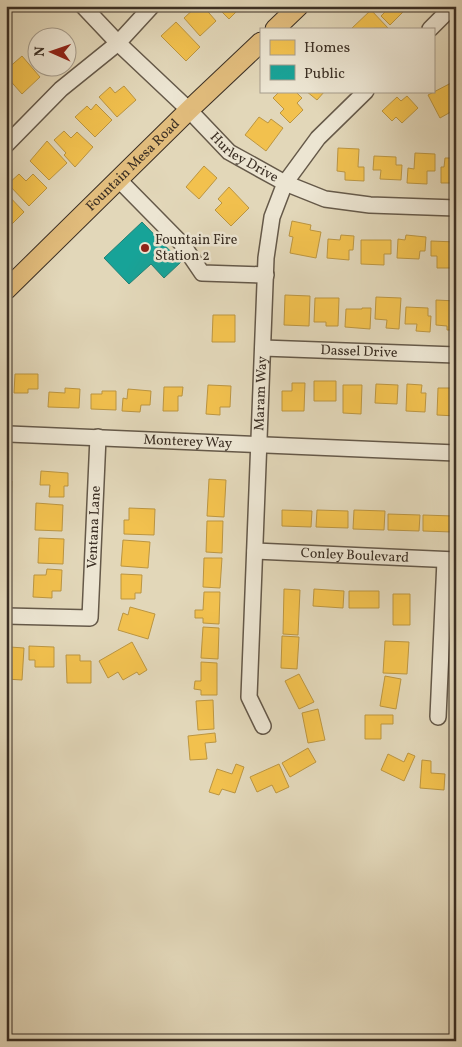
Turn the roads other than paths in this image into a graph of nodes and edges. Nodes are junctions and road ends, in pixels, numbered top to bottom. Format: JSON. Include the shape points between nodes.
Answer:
{"nodes":[{"id":1,"x":83,"y":6,"type":"edge"},
{"id":2,"x":152,"y":6,"type":"edge"},
{"id":3,"x":299,"y":6,"type":"edge"},
{"id":4,"x":453,"y":6,"type":"edge"},
{"id":5,"x":276,"y":28,"type":"edge"},
{"id":6,"x":431,"y":28,"type":"edge"},
{"id":7,"x":118,"y":43,"type":"junction"},
{"id":8,"x":260,"y":43,"type":"edge"},
{"id":9,"x":365,"y":92,"type":"edge"},
{"id":10,"x":189,"y":110,"type":"junction"},
{"id":11,"x":6,"y":145,"type":"edge"},
{"id":12,"x":119,"y":180,"type":"junction"},
{"id":13,"x":284,"y":183,"type":"junction"},
{"id":14,"x":456,"y":208,"type":"edge"},
{"id":15,"x":266,"y":275,"type":"junction"},
{"id":16,"x":6,"y":290,"type":"edge"},
{"id":17,"x":263,"y":348,"type":"junction"},
{"id":18,"x":456,"y":356,"type":"edge"},
{"id":19,"x":9,"y":434,"type":"dead end"},
{"id":20,"x":98,"y":437,"type":"junction"},
{"id":21,"x":259,"y":444,"type":"junction"},
{"id":22,"x":456,"y":453,"type":"edge"},
{"id":23,"x":255,"y":551,"type":"junction"},
{"id":24,"x":451,"y":560,"type":"edge"},
{"id":25,"x":6,"y":616,"type":"edge"},
{"id":26,"x":438,"y":717,"type":"dead end"},
{"id":27,"x":263,"y":726,"type":"dead end"}],
"edges":[{"from":1,"to":7,"type":"street","name":"Hurley Drive"},
{"from":2,"to":7,"type":"street"},
{"from":3,"to":5,"type":"main road"},
{"from":4,"to":6,"type":"street"},
{"from":7,"to":10,"type":"street","name":"Hurley Drive"},
{"from":7,"to":11,"type":"street","via":[[62,90]]},
{"from":8,"to":10,"type":"main road","name":"Fountain Mesa Road"},
{"from":9,"to":13,"type":"street","name":"Maram Way","via":[[318,138]]},
{"from":10,"to":12,"type":"main road","name":"Fountain Mesa Road"},
{"from":10,"to":13,"type":"street","name":"Hurley Drive","via":[[229,152]]},
{"from":12,"to":15,"type":"street","via":[[183,246],[202,273]]},
{"from":12,"to":16,"type":"main road","name":"Fountain Mesa Road"},
{"from":13,"to":14,"type":"street","name":"Hurley Drive","via":[[326,199],[370,205]]},
{"from":13,"to":15,"type":"street","name":"Maram Way","via":[[272,217]]},
{"from":15,"to":17,"type":"street","name":"Maram Way"},
{"from":17,"to":18,"type":"street","name":"Dassel Drive"},
{"from":17,"to":21,"type":"street","name":"Maram Way"},
{"from":19,"to":20,"type":"street","name":"Monterey Way"},
{"from":20,"to":21,"type":"street","name":"Monterey Way"},
{"from":20,"to":25,"type":"street","name":"Ventana Lane","via":[[90,618]]},
{"from":21,"to":22,"type":"street","name":"Monterey Way"},
{"from":21,"to":23,"type":"street","name":"Maram Way"},
{"from":23,"to":24,"type":"street","name":"Conley Boulevard"},
{"from":23,"to":27,"type":"street","name":"Maram Way","via":[[249,697]]},
{"from":24,"to":26,"type":"street"}]}
